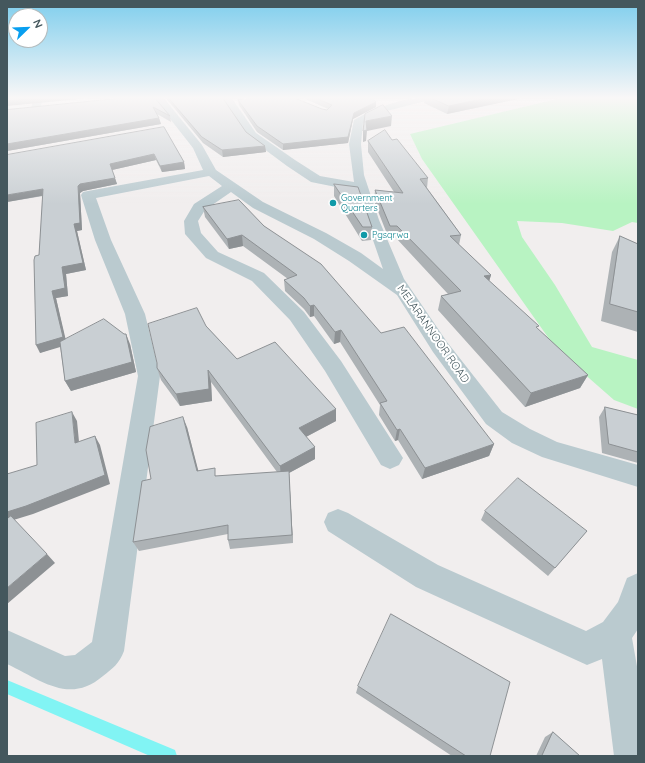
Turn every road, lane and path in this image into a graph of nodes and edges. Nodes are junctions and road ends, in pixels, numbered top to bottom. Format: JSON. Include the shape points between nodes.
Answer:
{"nodes":[{"id":1,"x":182,"y":133,"type":"edge"},
{"id":2,"x":250,"y":133,"type":"edge"},
{"id":3,"x":357,"y":133,"type":"edge"},
{"id":4,"x":211,"y":172,"type":"junction"},
{"id":5,"x":231,"y":186,"type":"junction"},
{"id":6,"x":362,"y":188,"type":"junction"},
{"id":7,"x":402,"y":292,"type":"junction"},
{"id":8,"x":390,"y":458,"type":"dead end"},
{"id":9,"x":638,"y":476,"type":"edge"},
{"id":10,"x":338,"y":522,"type":"dead end"},
{"id":11,"x":638,"y":589,"type":"edge"},
{"id":12,"x":615,"y":634,"type":"junction"},
{"id":13,"x":7,"y":647,"type":"edge"},
{"id":14,"x":633,"y":756,"type":"edge"}],
"edges":[{"from":1,"to":4,"type":"street","via":[[198,147]]},
{"from":2,"to":6,"type":"street","via":[[316,179]]},
{"from":3,"to":6,"type":"street","name":"MELARANNOOR ROAD","via":[[358,175]]},
{"from":4,"to":5,"type":"street"},
{"from":4,"to":13,"type":"street","via":[[88,195],[103,240],[135,314],[148,376],[106,651],[81,672],[64,673]]},
{"from":5,"to":7,"type":"street","via":[[258,205],[355,257]]},
{"from":5,"to":8,"type":"street","via":[[199,207],[191,221],[193,234],[212,255],[258,277],[297,316],[333,366]]},
{"from":6,"to":7,"type":"street","name":"MELARANNOOR ROAD","via":[[372,220]]},
{"from":7,"to":9,"type":"street","name":"MELARANNOOR ROAD","via":[[494,418],[521,436],[550,450]]},
{"from":10,"to":12,"type":"street","via":[[427,576],[587,648]]},
{"from":11,"to":12,"type":"street","via":[[631,611]]},
{"from":12,"to":14,"type":"street"}]}
